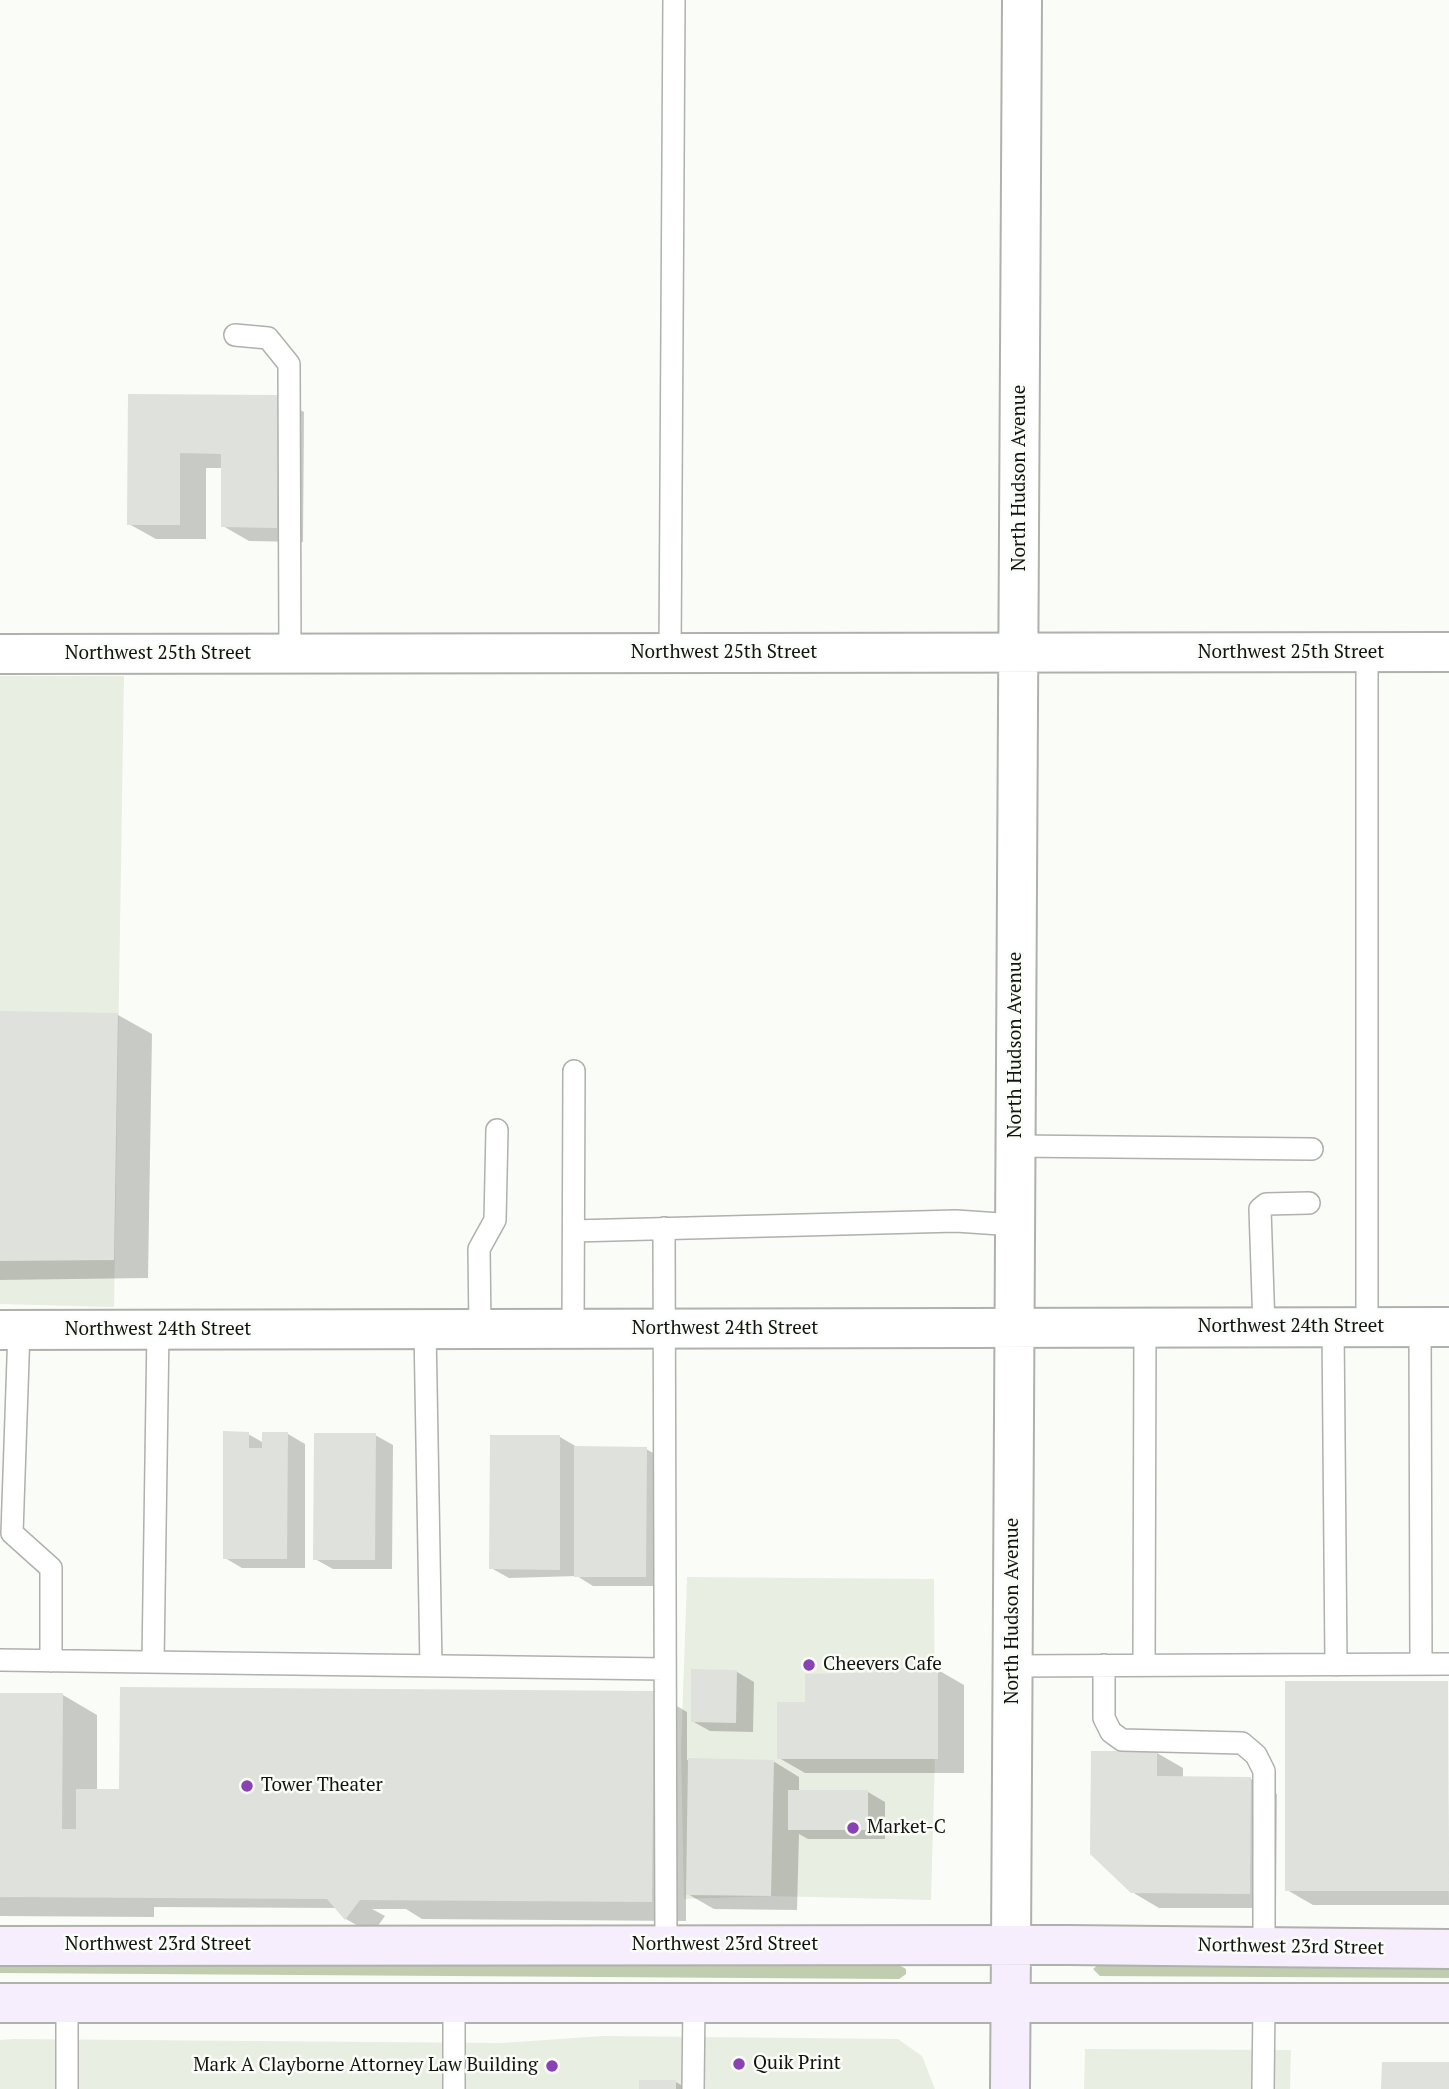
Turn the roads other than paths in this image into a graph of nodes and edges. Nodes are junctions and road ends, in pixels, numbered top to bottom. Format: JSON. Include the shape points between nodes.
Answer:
{"nodes":[{"id":1,"x":674,"y":0,"type":"edge"},
{"id":2,"x":1022,"y":0,"type":"edge"},
{"id":3,"x":235,"y":335,"type":"dead end"},
{"id":4,"x":1367,"y":652,"type":"junction"},
{"id":5,"x":1449,"y":652,"type":"edge"},
{"id":6,"x":670,"y":653,"type":"junction"},
{"id":7,"x":1019,"y":653,"type":"junction"},
{"id":8,"x":0,"y":654,"type":"edge"},
{"id":9,"x":290,"y":654,"type":"junction"},
{"id":10,"x":574,"y":1071,"type":"dead end"},
{"id":11,"x":497,"y":1130,"type":"dead end"},
{"id":12,"x":1016,"y":1146,"type":"junction"},
{"id":13,"x":1312,"y":1149,"type":"dead end"},
{"id":14,"x":1309,"y":1203,"type":"dead end"},
{"id":15,"x":1015,"y":1225,"type":"junction"},
{"id":16,"x":664,"y":1228,"type":"junction"},
{"id":17,"x":574,"y":1231,"type":"junction"},
{"id":18,"x":1350,"y":1327,"type":"junction"},
{"id":19,"x":1435,"y":1327,"type":"edge"},
{"id":20,"x":1145,"y":1328,"type":"junction"},
{"id":21,"x":1264,"y":1328,"type":"junction"},
{"id":22,"x":158,"y":1329,"type":"junction"},
{"id":23,"x":425,"y":1329,"type":"junction"},
{"id":24,"x":480,"y":1329,"type":"junction"},
{"id":25,"x":573,"y":1329,"type":"junction"},
{"id":26,"x":663,"y":1329,"type":"junction"},
{"id":27,"x":1014,"y":1329,"type":"junction"},
{"id":28,"x":9,"y":1330,"type":"edge"},
{"id":29,"x":0,"y":1660,"type":"edge"},
{"id":30,"x":51,"y":1661,"type":"junction"},
{"id":31,"x":153,"y":1662,"type":"junction"},
{"id":32,"x":1421,"y":1664,"type":"junction"},
{"id":33,"x":1449,"y":1664,"type":"edge"},
{"id":34,"x":1104,"y":1665,"type":"junction"},
{"id":35,"x":1144,"y":1665,"type":"junction"},
{"id":36,"x":1336,"y":1665,"type":"junction"},
{"id":37,"x":431,"y":1666,"type":"junction"},
{"id":38,"x":1012,"y":1666,"type":"junction"},
{"id":39,"x":664,"y":1669,"type":"junction"},
{"id":40,"x":666,"y":1945,"type":"junction"},
{"id":41,"x":1011,"y":1945,"type":"junction"},
{"id":42,"x":0,"y":1946,"type":"edge"},
{"id":43,"x":1264,"y":1947,"type":"junction"},
{"id":44,"x":1449,"y":1949,"type":"edge"},
{"id":45,"x":0,"y":2003,"type":"edge"},
{"id":46,"x":67,"y":2003,"type":"junction"},
{"id":47,"x":1449,"y":2003,"type":"edge"},
{"id":48,"x":454,"y":2004,"type":"junction"},
{"id":49,"x":694,"y":2004,"type":"junction"},
{"id":50,"x":1264,"y":2004,"type":"junction"},
{"id":51,"x":1011,"y":2005,"type":"junction"},
{"id":52,"x":67,"y":2089,"type":"edge"},
{"id":53,"x":454,"y":2089,"type":"edge"},
{"id":54,"x":693,"y":2089,"type":"edge"},
{"id":55,"x":1010,"y":2089,"type":"edge"},
{"id":56,"x":1263,"y":2089,"type":"edge"}],
"edges":[{"from":1,"to":6,"type":"lane"},
{"from":2,"to":7,"type":"street","name":"North Hudson Avenue"},
{"from":3,"to":9,"type":"lane","via":[[268,338],[289,364]]},
{"from":4,"to":5,"type":"street","name":"Northwest 25th Street"},
{"from":4,"to":7,"type":"street","name":"Northwest 25th Street"},
{"from":4,"to":18,"type":"lane"},
{"from":6,"to":7,"type":"street","name":"Northwest 25th Street"},
{"from":6,"to":9,"type":"street","name":"Northwest 25th Street"},
{"from":7,"to":12,"type":"street","name":"North Hudson Avenue"},
{"from":8,"to":9,"type":"street","name":"Northwest 25th Street"},
{"from":10,"to":17,"type":"lane"},
{"from":11,"to":24,"type":"lane","via":[[495,1220],[479,1249]]},
{"from":12,"to":13,"type":"lane"},
{"from":12,"to":15,"type":"street","name":"North Hudson Avenue"},
{"from":14,"to":21,"type":"lane","via":[[1266,1204],[1259,1209]]},
{"from":15,"to":16,"type":"lane","via":[[956,1221]]},
{"from":15,"to":27,"type":"street","name":"North Hudson Avenue"},
{"from":16,"to":17,"type":"lane"},
{"from":16,"to":26,"type":"lane"},
{"from":17,"to":25,"type":"lane"},
{"from":18,"to":19,"type":"street","name":"Northwest 24th Street"},
{"from":18,"to":21,"type":"street","name":"Northwest 24th Street"},
{"from":18,"to":36,"type":"lane"},
{"from":19,"to":32,"type":"lane"},
{"from":20,"to":21,"type":"street","name":"Northwest 24th Street"},
{"from":20,"to":27,"type":"street","name":"Northwest 24th Street"},
{"from":20,"to":35,"type":"lane"},
{"from":22,"to":23,"type":"street","name":"Northwest 24th Street"},
{"from":22,"to":28,"type":"street","name":"Northwest 24th Street"},
{"from":22,"to":31,"type":"lane"},
{"from":23,"to":24,"type":"street","name":"Northwest 24th Street"},
{"from":23,"to":37,"type":"lane"},
{"from":24,"to":25,"type":"street","name":"Northwest 24th Street"},
{"from":25,"to":26,"type":"street","name":"Northwest 24th Street"},
{"from":26,"to":27,"type":"street","name":"Northwest 24th Street"},
{"from":26,"to":39,"type":"lane"},
{"from":27,"to":38,"type":"street","name":"North Hudson Avenue"},
{"from":28,"to":30,"type":"lane","via":[[12,1533],[51,1568]]},
{"from":29,"to":30,"type":"lane"},
{"from":30,"to":31,"type":"lane"},
{"from":31,"to":37,"type":"lane"},
{"from":32,"to":33,"type":"lane"},
{"from":32,"to":36,"type":"lane"},
{"from":34,"to":35,"type":"lane"},
{"from":34,"to":38,"type":"lane"},
{"from":34,"to":43,"type":"lane","via":[[1104,1718],[1122,1740],[1242,1744],[1256,1755],[1264,1771]]},
{"from":35,"to":36,"type":"lane"},
{"from":37,"to":39,"type":"lane"},
{"from":38,"to":41,"type":"street","name":"North Hudson Avenue"},
{"from":39,"to":40,"type":"lane"},
{"from":40,"to":41,"type":"main road","name":"Northwest 23rd Street"},
{"from":40,"to":42,"type":"main road","name":"Northwest 23rd Street"},
{"from":41,"to":43,"type":"main road","name":"Northwest 23rd Street"},
{"from":41,"to":51,"type":"main road","name":"North Hudson Avenue"},
{"from":43,"to":44,"type":"main road","name":"Northwest 23rd Street"},
{"from":45,"to":46,"type":"main road"},
{"from":46,"to":48,"type":"main road"},
{"from":46,"to":52,"type":"lane"},
{"from":47,"to":50,"type":"main road"},
{"from":48,"to":49,"type":"main road"},
{"from":48,"to":53,"type":"lane"},
{"from":49,"to":51,"type":"main road"},
{"from":49,"to":54,"type":"lane"},
{"from":50,"to":51,"type":"main road"},
{"from":50,"to":56,"type":"lane"},
{"from":51,"to":55,"type":"main road","name":"North Hudson Avenue"}]}
